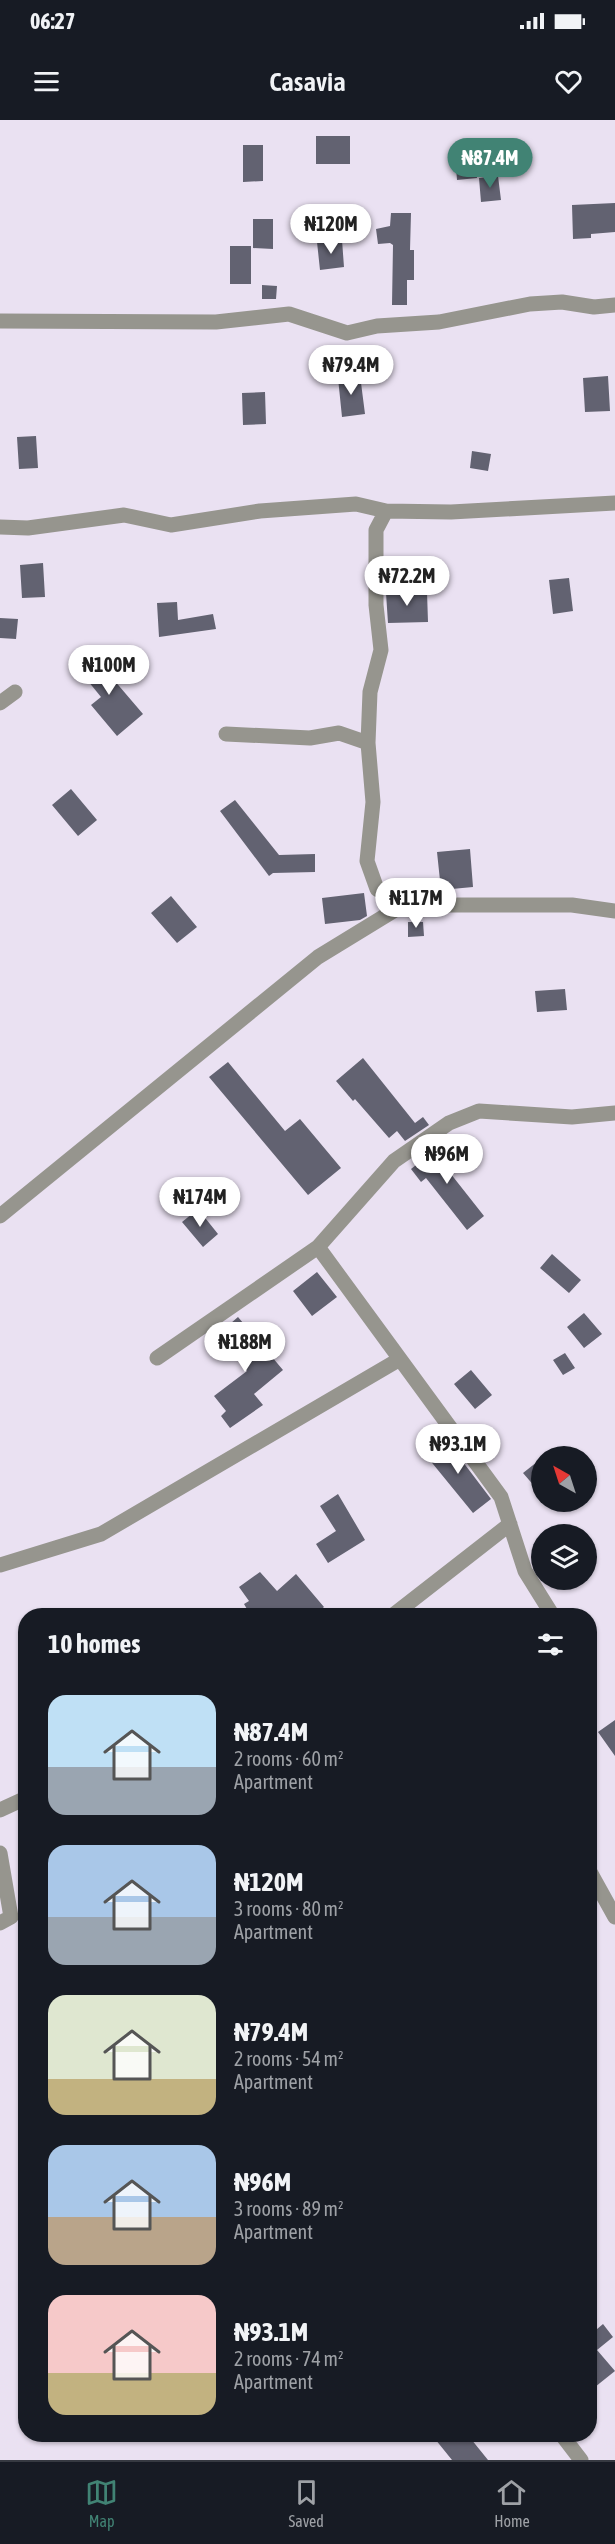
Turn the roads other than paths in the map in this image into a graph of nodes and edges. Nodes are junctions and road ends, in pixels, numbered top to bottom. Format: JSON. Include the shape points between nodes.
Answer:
{"nodes":[{"id":1,"x":615,"y":305,"type":"edge"},
{"id":2,"x":0,"y":321,"type":"edge"},
{"id":3,"x":615,"y":503,"type":"edge"},
{"id":4,"x":386,"y":511,"type":"junction"},
{"id":5,"x":0,"y":527,"type":"edge"},
{"id":6,"x":15,"y":692,"type":"dead end"},
{"id":7,"x":0,"y":703,"type":"edge"},
{"id":8,"x":226,"y":734,"type":"dead end"},
{"id":9,"x":368,"y":743,"type":"junction"},
{"id":10,"x":403,"y":905,"type":"junction"},
{"id":11,"x":615,"y":911,"type":"edge"},
{"id":12,"x":615,"y":1113,"type":"edge"},
{"id":13,"x":0,"y":1216,"type":"edge"},
{"id":14,"x":318,"y":1247,"type":"junction"},
{"id":15,"x":157,"y":1358,"type":"dead end"},
{"id":16,"x":400,"y":1359,"type":"junction"},
{"id":17,"x":510,"y":1524,"type":"junction"},
{"id":18,"x":0,"y":1565,"type":"edge"},
{"id":19,"x":402,"y":1608,"type":"edge"},
{"id":20,"x":548,"y":1608,"type":"edge"},
{"id":21,"x":18,"y":1802,"type":"edge"},
{"id":22,"x":0,"y":1810,"type":"edge"},
{"id":23,"x":0,"y":1853,"type":"edge"},
{"id":24,"x":597,"y":1885,"type":"edge"},
{"id":25,"x":615,"y":1917,"type":"edge"},
{"id":26,"x":0,"y":1923,"type":"edge"},
{"id":27,"x":567,"y":2442,"type":"edge"},
{"id":28,"x":581,"y":2460,"type":"edge"}],
"edges":[{"from":1,"to":2,"type":"street","via":[[594,308],[562,302],[530,304],[439,322],[377,326],[347,333],[289,314],[216,322]]},
{"from":3,"to":4,"type":"street","via":[[451,512]]},
{"from":4,"to":5,"type":"street","via":[[356,504],[260,511],[171,525],[124,515],[28,528]]},
{"from":4,"to":9,"type":"street","via":[[376,530],[376,605],[381,650],[370,692]]},
{"from":6,"to":7,"type":"street"},
{"from":8,"to":9,"type":"street","via":[[310,738],[339,733]]},
{"from":9,"to":10,"type":"street","via":[[373,802],[367,861],[377,889]]},
{"from":10,"to":11,"type":"street","via":[[572,905]]},
{"from":10,"to":13,"type":"street","via":[[318,957]]},
{"from":12,"to":14,"type":"street","via":[[572,1117],[479,1111],[449,1123],[394,1161]]},
{"from":14,"to":15,"type":"street"},
{"from":14,"to":16,"type":"street"},
{"from":16,"to":17,"type":"street","via":[[501,1497]]},
{"from":16,"to":18,"type":"street","via":[[101,1534]]},
{"from":17,"to":19,"type":"street"},
{"from":17,"to":20,"type":"street","via":[[525,1571]]},
{"from":21,"to":22,"type":"street"},
{"from":23,"to":26,"type":"street","via":[[11,1917]]},
{"from":24,"to":25,"type":"street"},
{"from":27,"to":28,"type":"street"}]}
